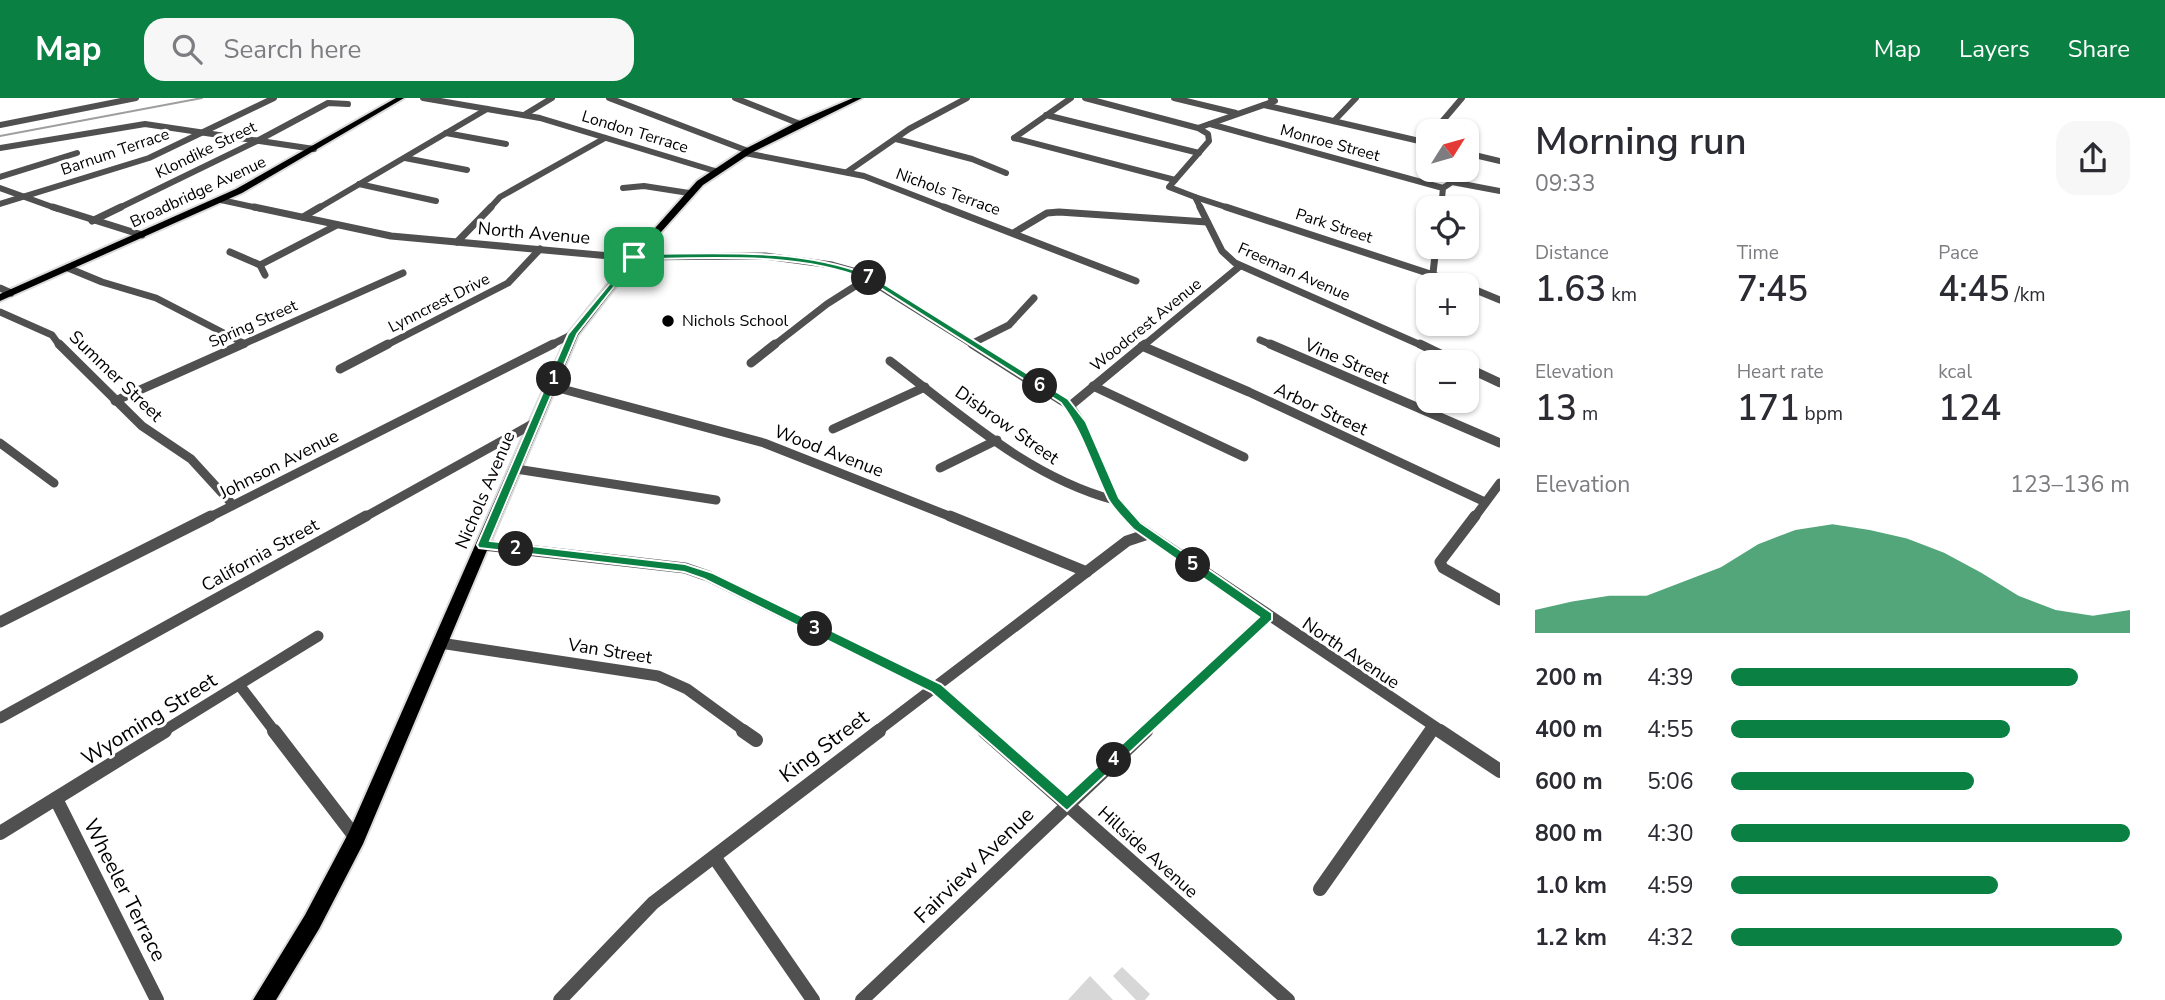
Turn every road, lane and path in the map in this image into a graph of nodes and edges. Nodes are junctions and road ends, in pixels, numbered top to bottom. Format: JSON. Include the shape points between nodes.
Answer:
{"nodes":[{"id":1,"x":136,"y":98,"type":"edge"},
{"id":2,"x":274,"y":98,"type":"edge"},
{"id":3,"x":401,"y":98,"type":"edge"},
{"id":4,"x":423,"y":98,"type":"edge"},
{"id":5,"x":474,"y":98,"type":"edge"},
{"id":6,"x":552,"y":98,"type":"edge"},
{"id":7,"x":610,"y":98,"type":"edge"},
{"id":8,"x":736,"y":98,"type":"edge"},
{"id":9,"x":859,"y":98,"type":"edge"},
{"id":10,"x":967,"y":98,"type":"edge"},
{"id":11,"x":1071,"y":98,"type":"edge"},
{"id":12,"x":1084,"y":98,"type":"edge"},
{"id":13,"x":1174,"y":98,"type":"edge"},
{"id":14,"x":1271,"y":98,"type":"edge"},
{"id":15,"x":1356,"y":98,"type":"edge"},
{"id":16,"x":1462,"y":98,"type":"edge"},
{"id":17,"x":348,"y":104,"type":"dead end"},
{"id":18,"x":1262,"y":104,"type":"junction"},
{"id":19,"x":462,"y":105,"type":"junction"},
{"id":20,"x":487,"y":109,"type":"junction"},
{"id":21,"x":1238,"y":113,"type":"junction"},
{"id":22,"x":524,"y":115,"type":"junction"},
{"id":23,"x":1046,"y":115,"type":"junction"},
{"id":24,"x":1444,"y":119,"type":"edge"},
{"id":25,"x":1334,"y":121,"type":"junction"},
{"id":26,"x":800,"y":124,"type":"junction"},
{"id":27,"x":1209,"y":124,"type":"junction"},
{"id":28,"x":0,"y":125,"type":"edge"},
{"id":29,"x":1198,"y":128,"type":"junction"},
{"id":30,"x":204,"y":132,"type":"junction"},
{"id":31,"x":446,"y":133,"type":"junction"},
{"id":32,"x":605,"y":138,"type":"junction"},
{"id":33,"x":896,"y":139,"type":"junction"},
{"id":34,"x":1416,"y":139,"type":"edge"},
{"id":35,"x":257,"y":141,"type":"junction"},
{"id":36,"x":506,"y":144,"type":"dead end"},
{"id":37,"x":0,"y":148,"type":"edge"},
{"id":38,"x":314,"y":149,"type":"junction"},
{"id":39,"x":746,"y":152,"type":"junction"},
{"id":40,"x":77,"y":153,"type":"dead end"},
{"id":41,"x":1199,"y":153,"type":"junction"},
{"id":42,"x":1479,"y":156,"type":"edge"},
{"id":43,"x":405,"y":158,"type":"junction"},
{"id":44,"x":1500,"y":161,"type":"edge"},
{"id":45,"x":467,"y":170,"type":"dead end"},
{"id":46,"x":715,"y":171,"type":"junction"},
{"id":47,"x":847,"y":172,"type":"junction"},
{"id":48,"x":1006,"y":173,"type":"dead end"},
{"id":49,"x":1148,"y":173,"type":"junction"},
{"id":50,"x":0,"y":177,"type":"edge"},
{"id":51,"x":1175,"y":180,"type":"junction"},
{"id":52,"x":359,"y":184,"type":"junction"},
{"id":53,"x":1169,"y":187,"type":"junction"},
{"id":54,"x":0,"y":188,"type":"edge"},
{"id":55,"x":624,"y":188,"type":"dead end"},
{"id":56,"x":1443,"y":188,"type":"junction"},
{"id":57,"x":1500,"y":191,"type":"edge"},
{"id":58,"x":689,"y":193,"type":"junction"},
{"id":59,"x":1442,"y":196,"type":"edge"},
{"id":60,"x":26,"y":197,"type":"junction"},
{"id":61,"x":1195,"y":197,"type":"junction"},
{"id":62,"x":221,"y":200,"type":"junction"},
{"id":63,"x":436,"y":201,"type":"dead end"},
{"id":64,"x":0,"y":204,"type":"edge"},
{"id":65,"x":303,"y":217,"type":"junction"},
{"id":66,"x":92,"y":221,"type":"junction"},
{"id":67,"x":1207,"y":222,"type":"junction"},
{"id":68,"x":337,"y":225,"type":"junction"},
{"id":69,"x":1015,"y":232,"type":"junction"},
{"id":70,"x":142,"y":235,"type":"junction"},
{"id":71,"x":457,"y":242,"type":"junction"},
{"id":72,"x":540,"y":249,"type":"junction"},
{"id":73,"x":230,"y":252,"type":"dead end"},
{"id":74,"x":634,"y":257,"type":"junction"},
{"id":75,"x":1435,"y":259,"type":"edge"},
{"id":76,"x":260,"y":265,"type":"junction"},
{"id":77,"x":1240,"y":266,"type":"junction"},
{"id":78,"x":68,"y":268,"type":"junction"},
{"id":79,"x":403,"y":273,"type":"dead end"},
{"id":80,"x":1433,"y":273,"type":"joint"},
{"id":81,"x":265,"y":275,"type":"dead end"},
{"id":82,"x":868,"y":278,"type":"junction"},
{"id":83,"x":1136,"y":281,"type":"dead end"},
{"id":84,"x":0,"y":288,"type":"edge"},
{"id":85,"x":1479,"y":292,"type":"edge"},
{"id":86,"x":11,"y":293,"type":"junction"},
{"id":87,"x":0,"y":298,"type":"edge"},
{"id":88,"x":1034,"y":298,"type":"dead end"},
{"id":89,"x":1500,"y":300,"type":"edge"},
{"id":90,"x":0,"y":312,"type":"edge"},
{"id":91,"x":573,"y":334,"type":"junction"},
{"id":92,"x":1259,"y":340,"type":"dead end"},
{"id":93,"x":973,"y":343,"type":"junction"},
{"id":94,"x":245,"y":344,"type":"junction"},
{"id":95,"x":1142,"y":346,"type":"junction"},
{"id":96,"x":1432,"y":350,"type":"edge"},
{"id":97,"x":890,"y":361,"type":"dead end"},
{"id":98,"x":751,"y":363,"type":"dead end"},
{"id":99,"x":340,"y":369,"type":"dead end"},
{"id":100,"x":1479,"y":373,"type":"edge"},
{"id":101,"x":1500,"y":383,"type":"edge"},
{"id":102,"x":551,"y":386,"type":"junction"},
{"id":103,"x":1093,"y":386,"type":"junction"},
{"id":104,"x":925,"y":387,"type":"junction"},
{"id":105,"x":115,"y":401,"type":"junction"},
{"id":106,"x":1070,"y":406,"type":"junction"},
{"id":107,"x":536,"y":422,"type":"junction"},
{"id":108,"x":834,"y":429,"type":"dead end"},
{"id":109,"x":997,"y":440,"type":"junction"},
{"id":110,"x":0,"y":443,"type":"edge"},
{"id":111,"x":1500,"y":443,"type":"edge"},
{"id":112,"x":10,"y":450,"type":"junction"},
{"id":113,"x":0,"y":455,"type":"edge"},
{"id":114,"x":1244,"y":457,"type":"dead end"},
{"id":115,"x":940,"y":468,"type":"dead end"},
{"id":116,"x":516,"y":469,"type":"junction"},
{"id":117,"x":54,"y":483,"type":"dead end"},
{"id":118,"x":1500,"y":484,"type":"edge"},
{"id":119,"x":716,"y":500,"type":"dead end"},
{"id":120,"x":1114,"y":500,"type":"junction"},
{"id":121,"x":1485,"y":502,"type":"junction"},
{"id":122,"x":233,"y":505,"type":"junction"},
{"id":123,"x":1133,"y":521,"type":"junction"},
{"id":124,"x":1148,"y":534,"type":"junction"},
{"id":125,"x":1127,"y":541,"type":"junction"},
{"id":126,"x":483,"y":545,"type":"junction"},
{"id":127,"x":1087,"y":572,"type":"junction"},
{"id":128,"x":1500,"y":600,"type":"edge"},
{"id":129,"x":1267,"y":616,"type":"junction"},
{"id":130,"x":0,"y":622,"type":"edge"},
{"id":131,"x":318,"y":636,"type":"dead end"},
{"id":132,"x":440,"y":643,"type":"junction"},
{"id":133,"x":240,"y":686,"type":"junction"},
{"id":134,"x":936,"y":688,"type":"junction"},
{"id":135,"x":0,"y":718,"type":"edge"},
{"id":136,"x":1434,"y":727,"type":"junction"},
{"id":137,"x":756,"y":740,"type":"dead end"},
{"id":138,"x":1500,"y":771,"type":"edge"},
{"id":139,"x":56,"y":799,"type":"junction"},
{"id":140,"x":1067,"y":804,"type":"junction"},
{"id":141,"x":0,"y":833,"type":"edge"},
{"id":142,"x":356,"y":838,"type":"junction"},
{"id":143,"x":715,"y":858,"type":"junction"},
{"id":144,"x":1320,"y":889,"type":"dead end"},
{"id":145,"x":158,"y":1000,"type":"edge"},
{"id":146,"x":264,"y":1000,"type":"edge"},
{"id":147,"x":560,"y":1000,"type":"edge"},
{"id":148,"x":813,"y":1000,"type":"edge"},
{"id":149,"x":862,"y":1000,"type":"edge"},
{"id":150,"x":1288,"y":1000,"type":"edge"}],
"edges":[{"from":1,"to":28,"type":"street"},
{"from":2,"to":30,"type":"street","name":"Barnum Terrace"},
{"from":3,"to":38,"type":"main road","name":"Broadbridge Avenue"},
{"from":4,"to":19,"type":"street","name":"London Terrace"},
{"from":5,"to":19,"type":"street"},
{"from":6,"to":22,"type":"street"},
{"from":7,"to":39,"type":"street","name":"Nichols Terrace"},
{"from":8,"to":26,"type":"street"},
{"from":9,"to":26,"type":"main road","name":"Nichols Avenue"},
{"from":10,"to":33,"type":"street"},
{"from":11,"to":23,"type":"street"},
{"from":12,"to":29,"type":"street"},
{"from":13,"to":21,"type":"street"},
{"from":14,"to":18,"type":"street","via":[[1275,101]]},
{"from":15,"to":25,"type":"street"},
{"from":16,"to":24,"type":"street"},
{"from":17,"to":35,"type":"street","name":"Klondike Street","via":[[332,102]]},
{"from":18,"to":21,"type":"street"},
{"from":18,"to":25,"type":"street"},
{"from":19,"to":20,"type":"street","name":"London Terrace"},
{"from":20,"to":22,"type":"street","name":"London Terrace"},
{"from":20,"to":31,"type":"street"},
{"from":21,"to":27,"type":"street"},
{"from":22,"to":32,"type":"street","name":"London Terrace"},
{"from":23,"to":41,"type":"street"},
{"from":23,"to":49,"type":"street","via":[[1014,138]]},
{"from":25,"to":34,"type":"street"},
{"from":26,"to":39,"type":"main road","name":"Nichols Avenue"},
{"from":27,"to":29,"type":"street"},
{"from":27,"to":56,"type":"street","name":"Monroe Street"},
{"from":29,"to":41,"type":"street","via":[[1210,138]]},
{"from":30,"to":35,"type":"street"},
{"from":30,"to":37,"type":"street","via":[[145,124]]},
{"from":30,"to":60,"type":"street","name":"Barnum Terrace","via":[[149,158]]},
{"from":31,"to":36,"type":"street"},
{"from":31,"to":43,"type":"street"},
{"from":32,"to":46,"type":"street","name":"London Terrace"},
{"from":32,"to":71,"type":"street","via":[[500,197]]},
{"from":33,"to":47,"type":"street"},
{"from":33,"to":48,"type":"street"},
{"from":35,"to":38,"type":"street"},
{"from":35,"to":66,"type":"street","name":"Klondike Street"},
{"from":38,"to":62,"type":"main road","name":"Broadbridge Avenue"},
{"from":39,"to":46,"type":"main road","name":"Nichols Avenue"},
{"from":39,"to":47,"type":"street","name":"Nichols Terrace"},
{"from":40,"to":50,"type":"street"},
{"from":41,"to":51,"type":"street"},
{"from":42,"to":44,"type":"street"},
{"from":43,"to":45,"type":"street"},
{"from":43,"to":52,"type":"street"},
{"from":46,"to":58,"type":"main road","name":"Nichols Avenue"},
{"from":47,"to":69,"type":"street","name":"Nichols Terrace"},
{"from":49,"to":51,"type":"street"},
{"from":49,"to":53,"type":"street"},
{"from":51,"to":53,"type":"street"},
{"from":52,"to":63,"type":"street"},
{"from":52,"to":65,"type":"street"},
{"from":53,"to":61,"type":"street"},
{"from":54,"to":60,"type":"street"},
{"from":55,"to":58,"type":"street","via":[[644,186]]},
{"from":56,"to":57,"type":"street","name":"Monroe Street","via":[[1461,182]]},
{"from":56,"to":59,"type":"street"},
{"from":58,"to":74,"type":"main road","name":"Nichols Avenue"},
{"from":60,"to":64,"type":"street","name":"Barnum Terrace"},
{"from":60,"to":66,"type":"street"},
{"from":61,"to":67,"type":"street","name":"Freeman Avenue"},
{"from":61,"to":80,"type":"street","name":"Park Street"},
{"from":62,"to":65,"type":"street","name":"North Avenue"},
{"from":62,"to":70,"type":"main road","name":"Broadbridge Avenue"},
{"from":65,"to":68,"type":"street","name":"North Avenue"},
{"from":66,"to":70,"type":"street"},
{"from":67,"to":69,"type":"street","via":[[1059,212],[1047,213]]},
{"from":67,"to":77,"type":"street","name":"Freeman Avenue","via":[[1224,254]]},
{"from":68,"to":71,"type":"street","name":"North Avenue"},
{"from":68,"to":76,"type":"street"},
{"from":69,"to":83,"type":"street","name":"Nichols Terrace"},
{"from":70,"to":78,"type":"main road","name":"Broadbridge Avenue"},
{"from":71,"to":72,"type":"street","name":"North Avenue"},
{"from":72,"to":74,"type":"street","name":"North Avenue"},
{"from":72,"to":99,"type":"street","name":"Lynncrest Drive","via":[[508,284]]},
{"from":73,"to":76,"type":"street"},
{"from":74,"to":82,"type":"street","name":"North Avenue","via":[[765,256],[840,266]]},
{"from":74,"to":91,"type":"main road","name":"Nichols Avenue"},
{"from":75,"to":80,"type":"street"},
{"from":76,"to":81,"type":"street"},
{"from":77,"to":95,"type":"street","name":"Woodcrest Avenue"},
{"from":77,"to":96,"type":"street","name":"Freeman Avenue"},
{"from":78,"to":86,"type":"main road","name":"Broadbridge Avenue"},
{"from":78,"to":94,"type":"street","via":[[156,298]]},
{"from":79,"to":94,"type":"street","name":"Spring Street"},
{"from":82,"to":93,"type":"street","name":"North Avenue"},
{"from":82,"to":98,"type":"street"},
{"from":84,"to":86,"type":"street"},
{"from":85,"to":89,"type":"street","name":"Park Street"},
{"from":86,"to":87,"type":"main road","name":"Broadbridge Avenue"},
{"from":88,"to":93,"type":"street","via":[[1009,325]]},
{"from":90,"to":105,"type":"street","name":"Summer Street","via":[[52,335]]},
{"from":91,"to":102,"type":"main road","name":"Nichols Avenue"},
{"from":91,"to":122,"type":"street","name":"Johnson Avenue"},
{"from":92,"to":111,"type":"street","name":"Vine Street"},
{"from":93,"to":106,"type":"street","name":"North Avenue"},
{"from":94,"to":105,"type":"street","name":"Spring Street"},
{"from":95,"to":103,"type":"street","name":"Woodcrest Avenue"},
{"from":95,"to":121,"type":"street","name":"Arbor Street"},
{"from":97,"to":104,"type":"street","name":"Disbrow Street"},
{"from":100,"to":101,"type":"street"},
{"from":102,"to":107,"type":"main road","name":"Nichols Avenue"},
{"from":102,"to":127,"type":"street","name":"Wood Avenue","via":[[764,443]]},
{"from":103,"to":106,"type":"street","name":"Woodcrest Avenue"},
{"from":103,"to":114,"type":"street"},
{"from":104,"to":108,"type":"street"},
{"from":104,"to":109,"type":"street","name":"Disbrow Street"},
{"from":105,"to":122,"type":"street","name":"Summer Street","via":[[191,459]]},
{"from":106,"to":120,"type":"street","name":"North Avenue"},
{"from":107,"to":116,"type":"main road","name":"Nichols Avenue"},
{"from":107,"to":135,"type":"street","name":"California Street"},
{"from":109,"to":115,"type":"street"},
{"from":109,"to":120,"type":"street","name":"Disbrow Street","via":[[1044,472]]},
{"from":110,"to":112,"type":"street"},
{"from":112,"to":113,"type":"street"},
{"from":112,"to":117,"type":"street"},
{"from":116,"to":119,"type":"street"},
{"from":116,"to":126,"type":"main road","name":"Nichols Avenue"},
{"from":118,"to":121,"type":"street"},
{"from":120,"to":123,"type":"street","name":"North Avenue"},
{"from":121,"to":128,"type":"street","via":[[1440,562]]},
{"from":122,"to":130,"type":"street","name":"Johnson Avenue"},
{"from":123,"to":124,"type":"street","name":"North Avenue"},
{"from":123,"to":125,"type":"street","via":[[1125,530]]},
{"from":124,"to":125,"type":"street","name":"King Street"},
{"from":124,"to":129,"type":"street","name":"North Avenue"},
{"from":125,"to":127,"type":"street","name":"King Street"},
{"from":126,"to":132,"type":"main road","name":"Nichols Avenue"},
{"from":126,"to":134,"type":"street","name":"Hillside Avenue","via":[[685,568]]},
{"from":127,"to":134,"type":"street","name":"King Street"},
{"from":129,"to":136,"type":"street","name":"North Avenue"},
{"from":129,"to":140,"type":"street","name":"Fairview Avenue"},
{"from":131,"to":133,"type":"street","name":"Wyoming Street"},
{"from":132,"to":137,"type":"street","name":"Van Street","via":[[657,676],[687,689]]},
{"from":132,"to":142,"type":"main road","name":"Nichols Avenue"},
{"from":133,"to":139,"type":"street","name":"Wyoming Street"},
{"from":133,"to":142,"type":"street"},
{"from":134,"to":140,"type":"street","name":"Hillside Avenue"},
{"from":134,"to":143,"type":"street","name":"King Street"},
{"from":136,"to":138,"type":"street","name":"North Avenue"},
{"from":136,"to":144,"type":"street"},
{"from":139,"to":141,"type":"street","name":"Wyoming Street"},
{"from":139,"to":145,"type":"street","name":"Wheeler Terrace"},
{"from":140,"to":149,"type":"street","name":"Fairview Avenue"},
{"from":140,"to":150,"type":"street","name":"Hillside Avenue"},
{"from":142,"to":146,"type":"main road","name":"Nichols Avenue"},
{"from":143,"to":147,"type":"street","name":"King Street","via":[[653,903]]},
{"from":143,"to":148,"type":"street"}]}
